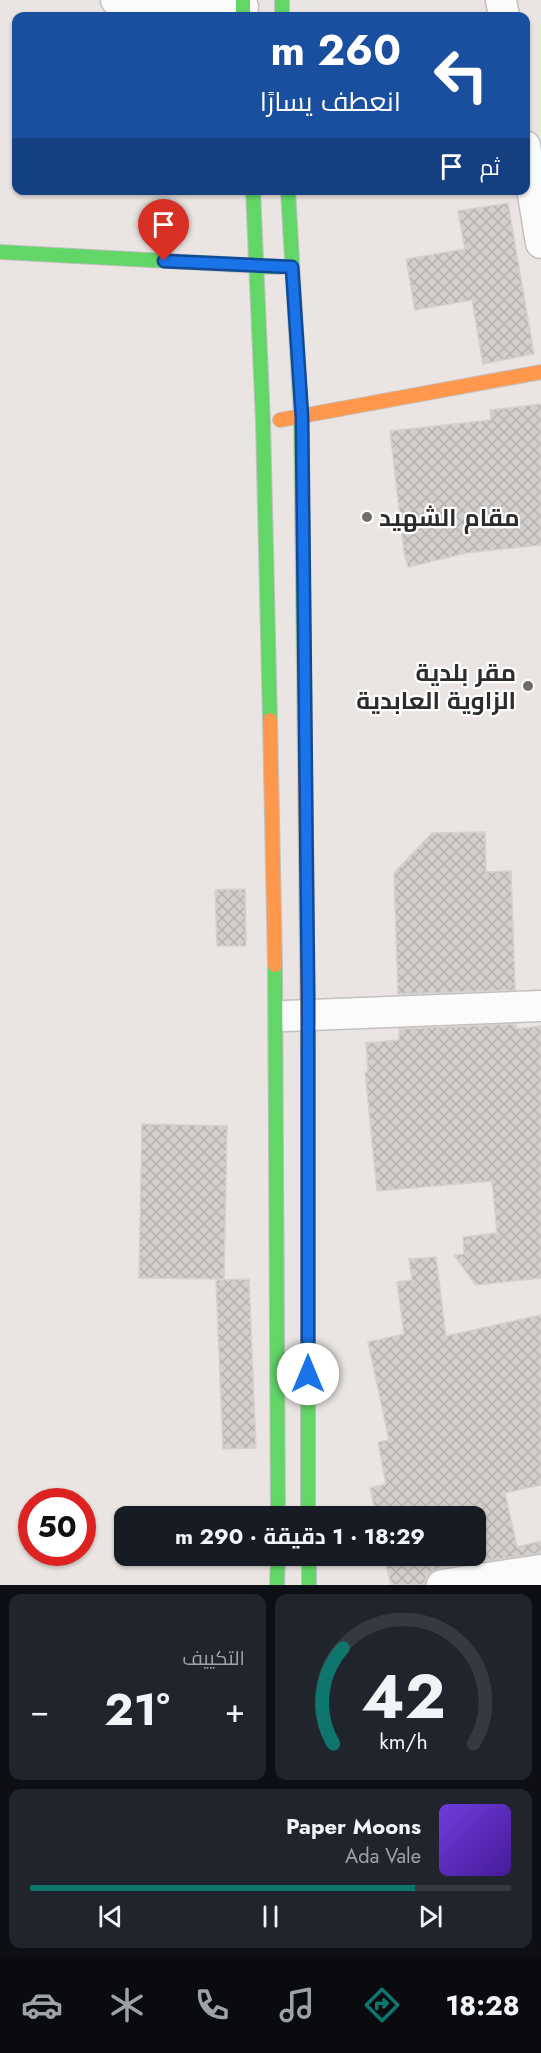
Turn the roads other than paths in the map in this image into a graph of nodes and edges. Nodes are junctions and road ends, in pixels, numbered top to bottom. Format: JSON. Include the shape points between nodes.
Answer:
{"nodes":[{"id":1,"x":116,"y":0,"type":"edge"},
{"id":2,"x":243,"y":8,"type":"edge"},
{"id":3,"x":530,"y":176,"type":"edge"},
{"id":4,"x":253,"y":195,"type":"edge"},
{"id":5,"x":288,"y":195,"type":"edge"},
{"id":6,"x":541,"y":243,"type":"edge"},
{"id":7,"x":0,"y":252,"type":"edge"},
{"id":8,"x":257,"y":267,"type":"junction"},
{"id":9,"x":292,"y":267,"type":"junction"},
{"id":10,"x":541,"y":372,"type":"edge"},
{"id":11,"x":302,"y":417,"type":"junction"},
{"id":12,"x":263,"y":422,"type":"junction"},
{"id":13,"x":541,"y":1006,"type":"edge"},
{"id":14,"x":308,"y":1016,"type":"junction"},
{"id":15,"x":276,"y":1017,"type":"junction"},
{"id":16,"x":278,"y":1506,"type":"edge"},
{"id":17,"x":308,"y":1506,"type":"edge"},
{"id":18,"x":278,"y":1566,"type":"edge"},
{"id":19,"x":309,"y":1566,"type":"edge"},
{"id":20,"x":541,"y":1570,"type":"edge"},
{"id":21,"x":277,"y":1585,"type":"edge"},
{"id":22,"x":309,"y":1585,"type":"edge"},
{"id":23,"x":442,"y":1585,"type":"edge"}],
"edges":[{"from":1,"to":2,"type":"street"},
{"from":3,"to":6,"type":"street"},
{"from":4,"to":8,"type":"main road"},
{"from":5,"to":9,"type":"main road"},
{"from":7,"to":8,"type":"main road"},
{"from":8,"to":9,"type":"main road"},
{"from":8,"to":12,"type":"main road"},
{"from":9,"to":11,"type":"main road"},
{"from":10,"to":11,"type":"main road"},
{"from":11,"to":12,"type":"main road"},
{"from":11,"to":14,"type":"main road"},
{"from":12,"to":15,"type":"main road"},
{"from":13,"to":14,"type":"street"},
{"from":14,"to":15,"type":"street"},
{"from":14,"to":17,"type":"main road"},
{"from":15,"to":16,"type":"main road"},
{"from":18,"to":21,"type":"main road"},
{"from":19,"to":22,"type":"main road"},
{"from":20,"to":23,"type":"street"}]}
